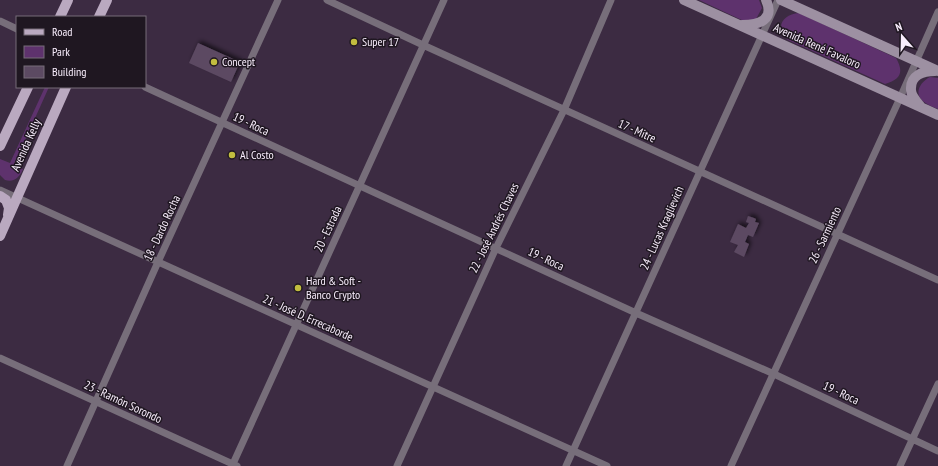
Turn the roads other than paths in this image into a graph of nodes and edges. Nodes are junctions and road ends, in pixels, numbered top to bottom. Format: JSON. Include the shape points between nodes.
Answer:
{"nodes":[{"id":1,"x":68,"y":0,"type":"edge"},
{"id":2,"x":107,"y":0,"type":"edge"},
{"id":3,"x":278,"y":0,"type":"edge"},
{"id":4,"x":327,"y":0,"type":"edge"},
{"id":5,"x":444,"y":0,"type":"edge"},
{"id":6,"x":611,"y":0,"type":"edge"},
{"id":7,"x":684,"y":0,"type":"edge"},
{"id":8,"x":766,"y":0,"type":"edge"},
{"id":9,"x":778,"y":0,"type":"edge"},
{"id":10,"x":781,"y":0,"type":"edge"},
{"id":11,"x":938,"y":12,"type":"edge"},
{"id":12,"x":60,"y":16,"type":"edge"},
{"id":13,"x":99,"y":16,"type":"edge"},
{"id":14,"x":0,"y":21,"type":"edge"},
{"id":15,"x":740,"y":25,"type":"junction"},
{"id":16,"x":16,"y":28,"type":"edge"},
{"id":17,"x":762,"y":35,"type":"junction"},
{"id":18,"x":423,"y":46,"type":"junction"},
{"id":19,"x":916,"y":61,"type":"junction"},
{"id":20,"x":938,"y":71,"type":"edge"},
{"id":21,"x":146,"y":87,"type":"edge"},
{"id":22,"x":28,"y":88,"type":"edge"},
{"id":23,"x":66,"y":88,"type":"edge"},
{"id":24,"x":900,"y":98,"type":"junction"},
{"id":25,"x":922,"y":108,"type":"junction"},
{"id":26,"x":564,"y":110,"type":"junction"},
{"id":27,"x":938,"y":115,"type":"edge"},
{"id":28,"x":223,"y":123,"type":"junction"},
{"id":29,"x":0,"y":146,"type":"edge"},
{"id":30,"x":700,"y":172,"type":"junction"},
{"id":31,"x":360,"y":186,"type":"junction"},
{"id":32,"x":0,"y":190,"type":"edge"},
{"id":33,"x":0,"y":196,"type":"edge"},
{"id":34,"x":17,"y":198,"type":"junction"},
{"id":35,"x":8,"y":219,"type":"junction"},
{"id":36,"x":837,"y":234,"type":"junction"},
{"id":37,"x":0,"y":236,"type":"edge"},
{"id":38,"x":496,"y":248,"type":"junction"},
{"id":39,"x":158,"y":262,"type":"junction"},
{"id":40,"x":938,"y":280,"type":"edge"},
{"id":41,"x":636,"y":313,"type":"junction"},
{"id":42,"x":296,"y":325,"type":"junction"},
{"id":43,"x":0,"y":358,"type":"edge"},
{"id":44,"x":774,"y":374,"type":"junction"},
{"id":45,"x":938,"y":384,"type":"edge"},
{"id":46,"x":433,"y":387,"type":"junction"},
{"id":47,"x":96,"y":402,"type":"junction"},
{"id":48,"x":912,"y":439,"type":"junction"},
{"id":49,"x":573,"y":451,"type":"junction"},
{"id":50,"x":938,"y":451,"type":"edge"},
{"id":51,"x":234,"y":465,"type":"edge"},
{"id":52,"x":67,"y":466,"type":"edge"},
{"id":53,"x":397,"y":466,"type":"edge"},
{"id":54,"x":566,"y":466,"type":"edge"},
{"id":55,"x":607,"y":466,"type":"edge"},
{"id":56,"x":731,"y":466,"type":"edge"},
{"id":57,"x":900,"y":466,"type":"edge"}],
"edges":[{"from":1,"to":12,"type":"main road"},
{"from":2,"to":13,"type":"main road"},
{"from":3,"to":28,"type":"street","name":"18 - Dardo Rocha"},
{"from":4,"to":18,"type":"street","name":"17 - Mitre"},
{"from":5,"to":18,"type":"street","name":"20 - Estrada"},
{"from":6,"to":26,"type":"street","name":"22 - José Andrés Chaves"},
{"from":7,"to":15,"type":"main road","name":"Avenida René Favaloro"},
{"from":8,"to":15,"type":"main road","via":[[769,6],[762,22]]},
{"from":9,"to":17,"type":"street","name":"24 - Lucas Kraglievich"},
{"from":10,"to":19,"type":"main road"},
{"from":11,"to":19,"type":"street","name":"26 - Sarmiento"},
{"from":14,"to":16,"type":"street"},
{"from":15,"to":17,"type":"main road","name":"Avenida René Favaloro"},
{"from":17,"to":24,"type":"main road","name":"Avenida René Favaloro"},
{"from":17,"to":30,"type":"street","name":"24 - Lucas Kraglievich"},
{"from":18,"to":26,"type":"street","name":"17 - Mitre"},
{"from":18,"to":31,"type":"street","name":"20 - Estrada"},
{"from":19,"to":20,"type":"main road"},
{"from":19,"to":24,"type":"street","name":"26 - Sarmiento"},
{"from":20,"to":25,"type":"main road","via":[[917,74],[912,81],[911,91]]},
{"from":21,"to":28,"type":"street","name":"19 - Roca"},
{"from":22,"to":29,"type":"main road","name":"Avenida Kelly"},
{"from":23,"to":34,"type":"main road","name":"Avenida Kelly"},
{"from":24,"to":25,"type":"main road","name":"Avenida René Favaloro"},
{"from":24,"to":36,"type":"street","name":"26 - Sarmiento"},
{"from":25,"to":27,"type":"main road","name":"Avenida René Favaloro"},
{"from":26,"to":30,"type":"street","name":"17 - Mitre"},
{"from":26,"to":38,"type":"street","name":"22 - José Andrés Chaves"},
{"from":28,"to":31,"type":"street","name":"19 - Roca"},
{"from":28,"to":39,"type":"street","name":"18 - Dardo Rocha"},
{"from":30,"to":36,"type":"street","name":"17 - Mitre"},
{"from":30,"to":41,"type":"street","name":"24 - Lucas Kraglievich"},
{"from":31,"to":38,"type":"street","name":"19 - Roca"},
{"from":31,"to":42,"type":"street","name":"20 - Estrada"},
{"from":32,"to":34,"type":"street","name":"21 - José D. Errecaborde"},
{"from":33,"to":35,"type":"main road","via":[[6,200],[9,208]]},
{"from":34,"to":35,"type":"main road","name":"Avenida Kelly"},
{"from":34,"to":39,"type":"street","name":"21 - José D. Errecaborde"},
{"from":35,"to":37,"type":"main road","name":"Avenida Kelly"},
{"from":36,"to":40,"type":"street","name":"17 - Mitre"},
{"from":36,"to":44,"type":"street","name":"26 - Sarmiento"},
{"from":38,"to":41,"type":"street","name":"19 - Roca"},
{"from":38,"to":46,"type":"street","name":"22 - José Andrés Chaves"},
{"from":39,"to":42,"type":"street","name":"21 - José D. Errecaborde"},
{"from":39,"to":47,"type":"street","name":"18 - Dardo Rocha"},
{"from":41,"to":44,"type":"street","name":"19 - Roca"},
{"from":41,"to":49,"type":"street","name":"24 - Lucas Kraglievich"},
{"from":42,"to":46,"type":"street","name":"21 - José D. Errecaborde"},
{"from":42,"to":51,"type":"street","name":"20 - Estrada"},
{"from":43,"to":47,"type":"street","name":"23 - Ramón Sorondo"},
{"from":44,"to":48,"type":"street","name":"19 - Roca"},
{"from":44,"to":56,"type":"street","name":"26 - Sarmiento"},
{"from":45,"to":48,"type":"street"},
{"from":46,"to":49,"type":"street","name":"21 - José D. Errecaborde"},
{"from":46,"to":53,"type":"street","name":"22 - José Andrés Chaves"},
{"from":47,"to":51,"type":"street","name":"23 - Ramón Sorondo"},
{"from":47,"to":52,"type":"street","name":"18 - Dardo Rocha"},
{"from":48,"to":50,"type":"street","name":"19 - Roca"},
{"from":48,"to":57,"type":"street"},
{"from":49,"to":54,"type":"street","name":"24 - Lucas Kraglievich"},
{"from":49,"to":55,"type":"street","name":"21 - José D. Errecaborde"}]}
